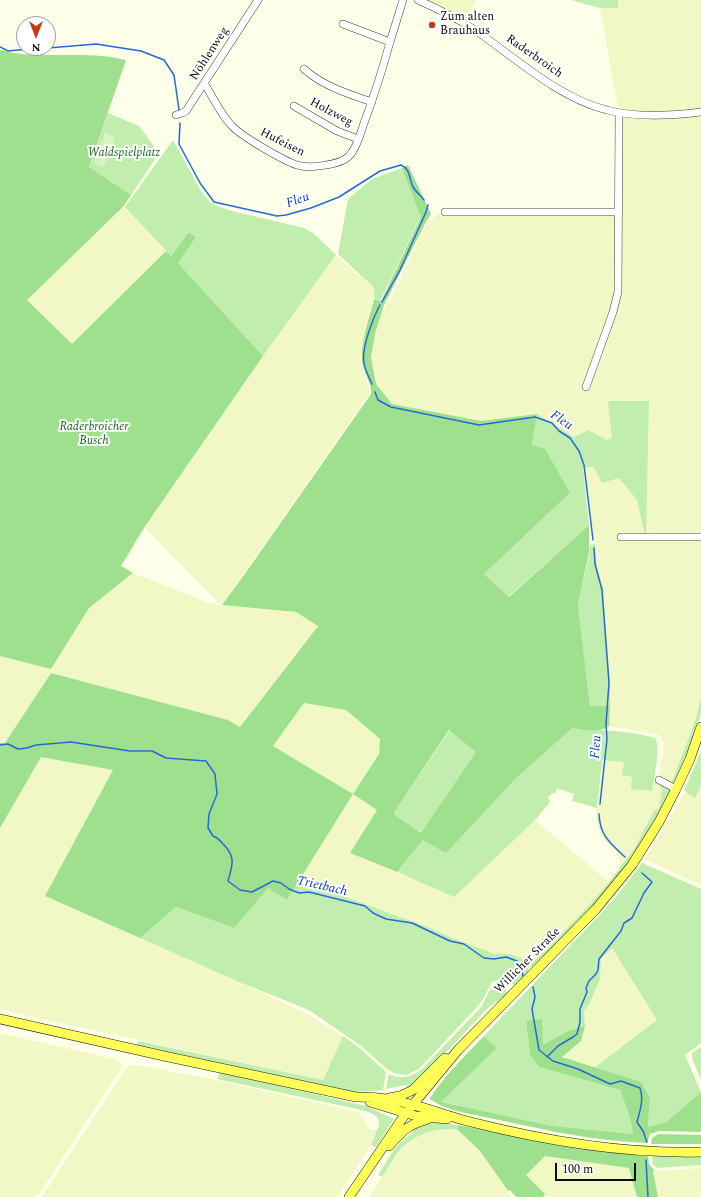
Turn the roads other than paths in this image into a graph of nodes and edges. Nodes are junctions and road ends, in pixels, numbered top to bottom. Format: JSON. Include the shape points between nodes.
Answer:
{"nodes":[{"id":1,"x":258,"y":0,"type":"edge"},
{"id":2,"x":403,"y":0,"type":"edge"},
{"id":3,"x":418,"y":0,"type":"edge"},
{"id":4,"x":343,"y":24,"type":"dead end"},
{"id":5,"x":390,"y":42,"type":"junction"},
{"id":6,"x":304,"y":69,"type":"dead end"},
{"id":7,"x":204,"y":83,"type":"junction"},
{"id":8,"x":372,"y":102,"type":"junction"},
{"id":9,"x":294,"y":106,"type":"dead end"},
{"id":10,"x":701,"y":112,"type":"edge"},
{"id":11,"x":619,"y":113,"type":"junction"},
{"id":12,"x":176,"y":115,"type":"dead end"},
{"id":13,"x":358,"y":139,"type":"junction"},
{"id":14,"x":445,"y":212,"type":"dead end"},
{"id":15,"x":618,"y":212,"type":"junction"},
{"id":16,"x":586,"y":387,"type":"dead end"},
{"id":17,"x":621,"y":537,"type":"dead end"},
{"id":18,"x":701,"y":537,"type":"edge"},
{"id":19,"x":701,"y":728,"type":"edge"},
{"id":20,"x":659,"y":780,"type":"dead end"},
{"id":21,"x":676,"y":789,"type":"junction"},
{"id":22,"x":0,"y":1019,"type":"edge"},
{"id":23,"x":458,"y":1050,"type":"junction"},
{"id":24,"x":356,"y":1097,"type":"junction"},
{"id":25,"x":386,"y":1099,"type":"junction"},
{"id":26,"x":409,"y":1109,"type":"junction"},
{"id":27,"x":431,"y":1118,"type":"junction"},
{"id":28,"x":470,"y":1122,"type":"junction"},
{"id":29,"x":701,"y":1152,"type":"edge"},
{"id":30,"x":369,"y":1168,"type":"junction"},
{"id":31,"x":349,"y":1197,"type":"edge"}],
"edges":[{"from":1,"to":7,"type":"street","name":"Nöhlenweg"},
{"from":2,"to":5,"type":"street","name":"Hufeisen"},
{"from":3,"to":11,"type":"street","name":"Raderbroich","via":[[474,29],[526,68],[572,96],[596,107]]},
{"from":4,"to":5,"type":"street"},
{"from":5,"to":8,"type":"street","name":"Hufeisen"},
{"from":6,"to":8,"type":"street","via":[[341,91]]},
{"from":7,"to":12,"type":"street","name":"Nöhlenweg","via":[[186,111]]},
{"from":7,"to":13,"type":"street","name":"Hufeisen","via":[[228,122],[236,130],[296,165],[309,167],[343,161],[351,154]]},
{"from":8,"to":13,"type":"street","name":"Hufeisen"},
{"from":9,"to":13,"type":"street","name":"Holzweg","via":[[338,131]]},
{"from":10,"to":11,"type":"street","name":"Raderbroich","via":[[662,115]]},
{"from":11,"to":15,"type":"street"},
{"from":14,"to":15,"type":"street"},
{"from":15,"to":16,"type":"street","via":[[617,300]]},
{"from":17,"to":18,"type":"street"},
{"from":19,"to":21,"type":"main road","name":"Willicher Straße"},
{"from":20,"to":21,"type":"street"},
{"from":21,"to":23,"type":"main road","name":"Willicher Straße","via":[[649,840],[615,888]]},
{"from":22,"to":24,"type":"main road"},
{"from":23,"to":25,"type":"main road","via":[[446,1056],[414,1090]]},
{"from":23,"to":26,"type":"main road","name":"Willicher Straße"},
{"from":24,"to":25,"type":"main road"},
{"from":24,"to":26,"type":"main road"},
{"from":25,"to":26,"type":"main road"},
{"from":26,"to":27,"type":"main road"},
{"from":26,"to":28,"type":"main road"},
{"from":26,"to":30,"type":"main road","name":"Willicher Straße"},
{"from":27,"to":28,"type":"main road"},
{"from":27,"to":30,"type":"main road","via":[[404,1129]]},
{"from":28,"to":29,"type":"main road","via":[[577,1144],[635,1151]]},
{"from":30,"to":31,"type":"main road","name":"Willicher Straße"}]}
